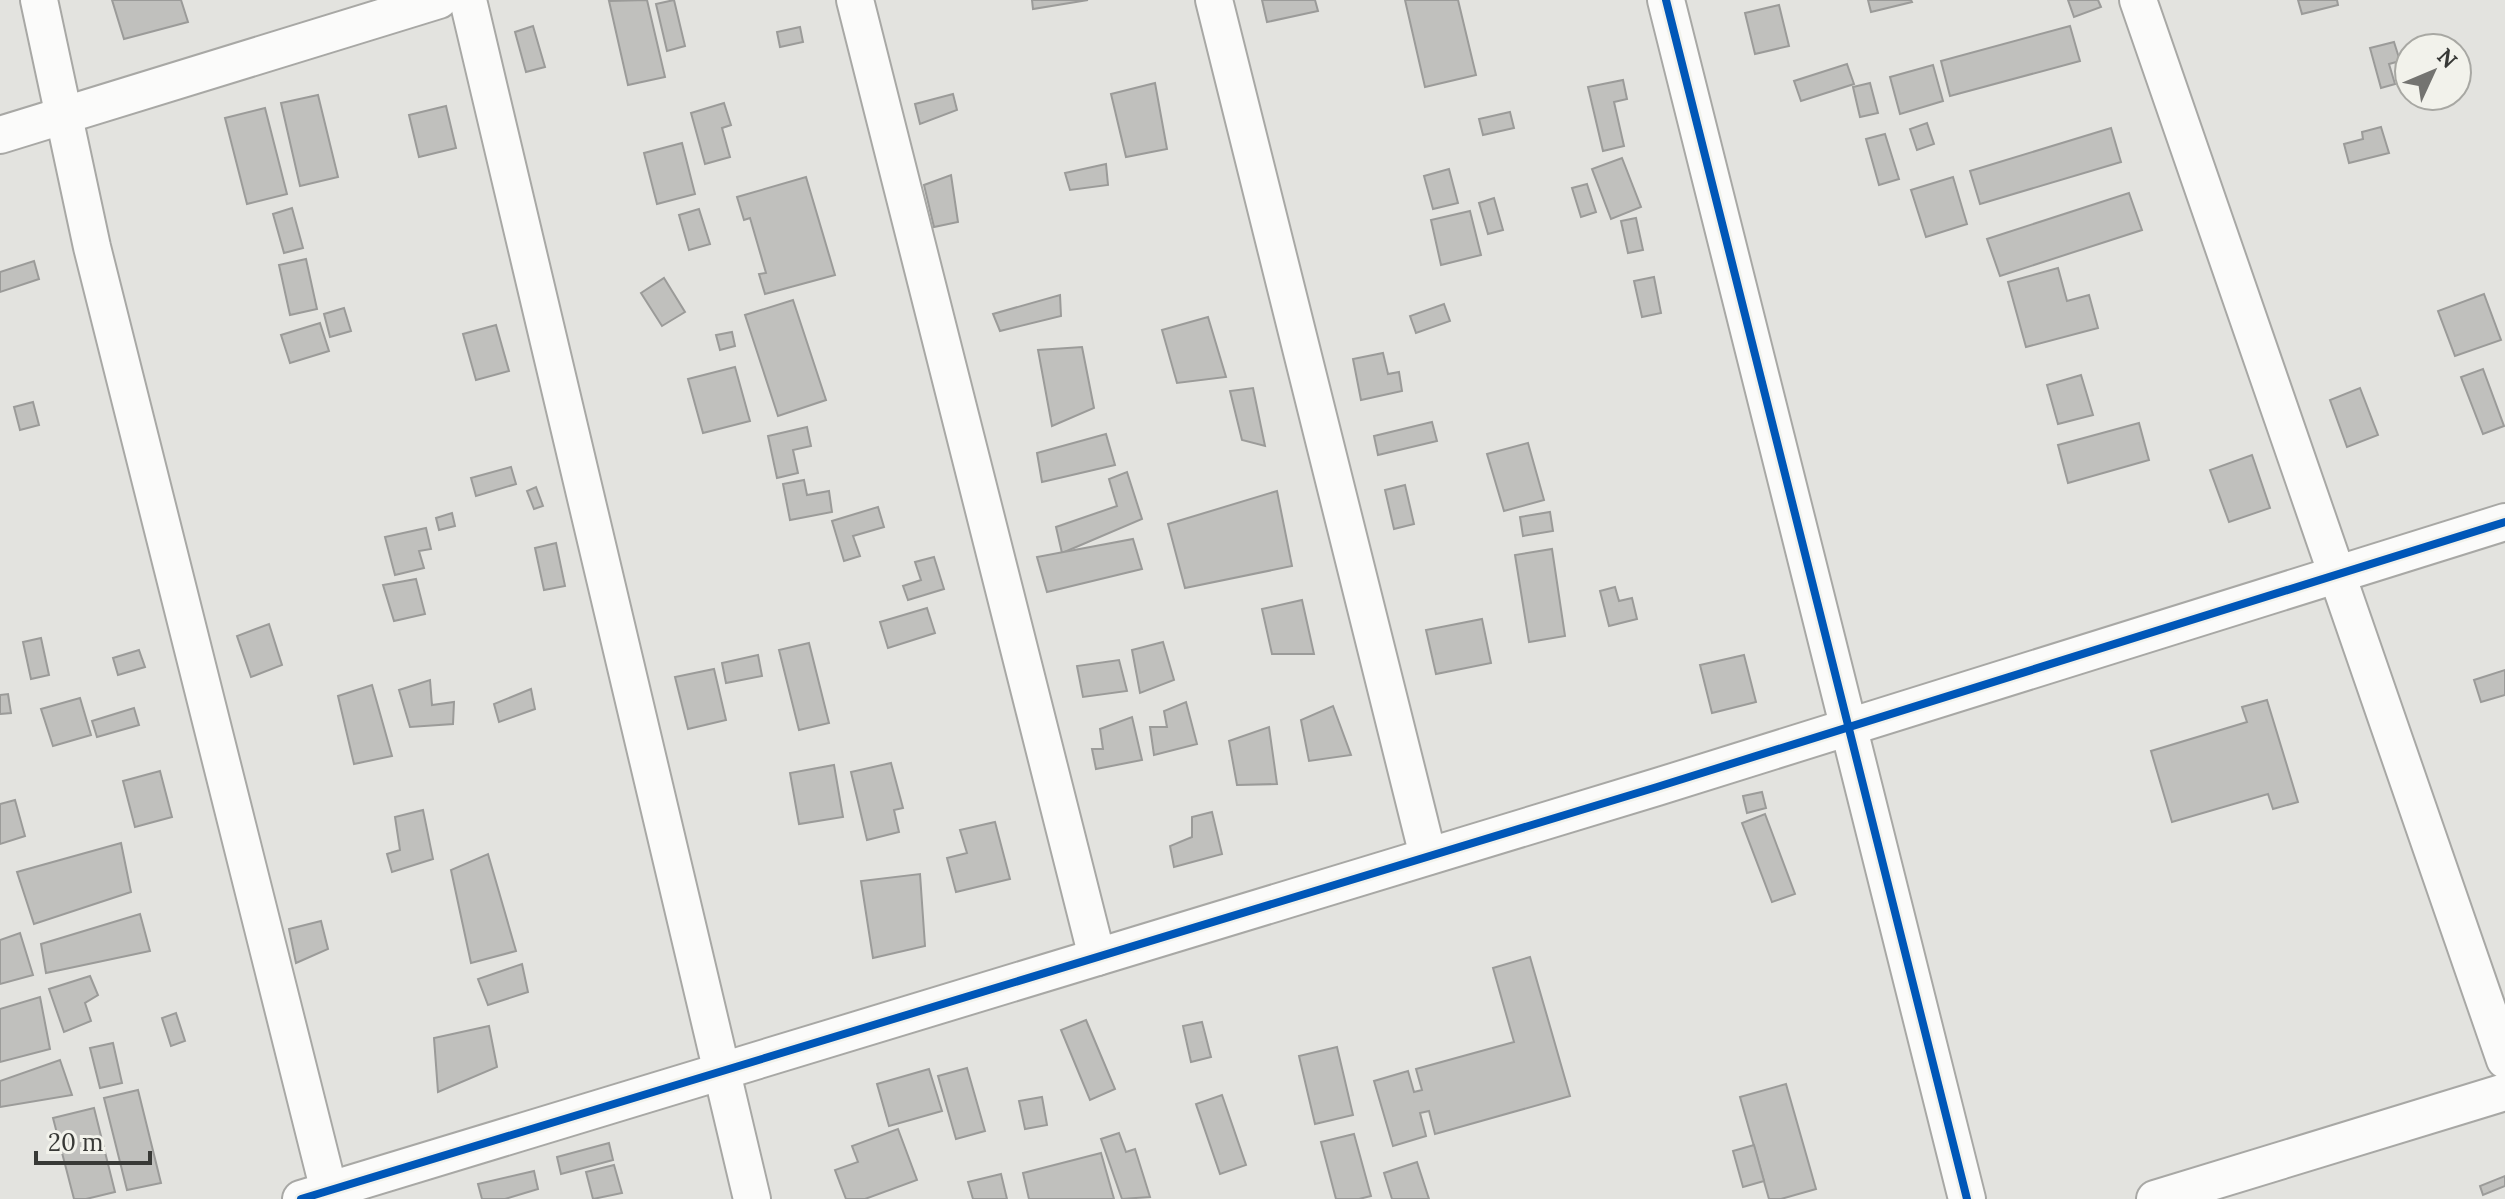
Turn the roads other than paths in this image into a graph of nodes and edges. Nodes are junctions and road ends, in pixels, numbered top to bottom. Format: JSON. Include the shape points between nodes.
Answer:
{"nodes":[{"id":1,"x":39,"y":0,"type":"edge"},
{"id":2,"x":439,"y":0,"type":"edge"},
{"id":3,"x":468,"y":0,"type":"edge"},
{"id":4,"x":855,"y":0,"type":"edge"},
{"id":5,"x":1214,"y":0,"type":"edge"},
{"id":6,"x":1666,"y":0,"type":"edge"},
{"id":7,"x":2138,"y":0,"type":"edge"},
{"id":8,"x":62,"y":116,"type":"junction"},
{"id":9,"x":0,"y":135,"type":"edge"},
{"id":10,"x":2505,"y":522,"type":"edge"},
{"id":11,"x":2337,"y":574,"type":"junction"},
{"id":12,"x":1849,"y":728,"type":"junction"},
{"id":13,"x":1428,"y":856,"type":"junction"},
{"id":14,"x":1097,"y":957,"type":"junction"},
{"id":15,"x":2505,"y":1060,"type":"edge"},
{"id":16,"x":722,"y":1071,"type":"junction"},
{"id":17,"x":2505,"y":1092,"type":"edge"},
{"id":18,"x":315,"y":1195,"type":"edge"},
{"id":19,"x":752,"y":1199,"type":"edge"},
{"id":20,"x":1967,"y":1199,"type":"edge"},
{"id":21,"x":2155,"y":1199,"type":"edge"}],
"edges":[{"from":1,"to":8,"type":"street"},
{"from":2,"to":8,"type":"street"},
{"from":3,"to":16,"type":"street"},
{"from":4,"to":14,"type":"street"},
{"from":5,"to":13,"type":"street"},
{"from":6,"to":12,"type":"street"},
{"from":7,"to":11,"type":"street"},
{"from":8,"to":9,"type":"street"},
{"from":8,"to":18,"type":"street"},
{"from":10,"to":11,"type":"street"},
{"from":11,"to":12,"type":"street"},
{"from":11,"to":15,"type":"street"},
{"from":12,"to":13,"type":"street"},
{"from":12,"to":20,"type":"street"},
{"from":13,"to":14,"type":"street"},
{"from":14,"to":16,"type":"street"},
{"from":16,"to":18,"type":"street"},
{"from":16,"to":19,"type":"street"},
{"from":17,"to":21,"type":"street"}]}
